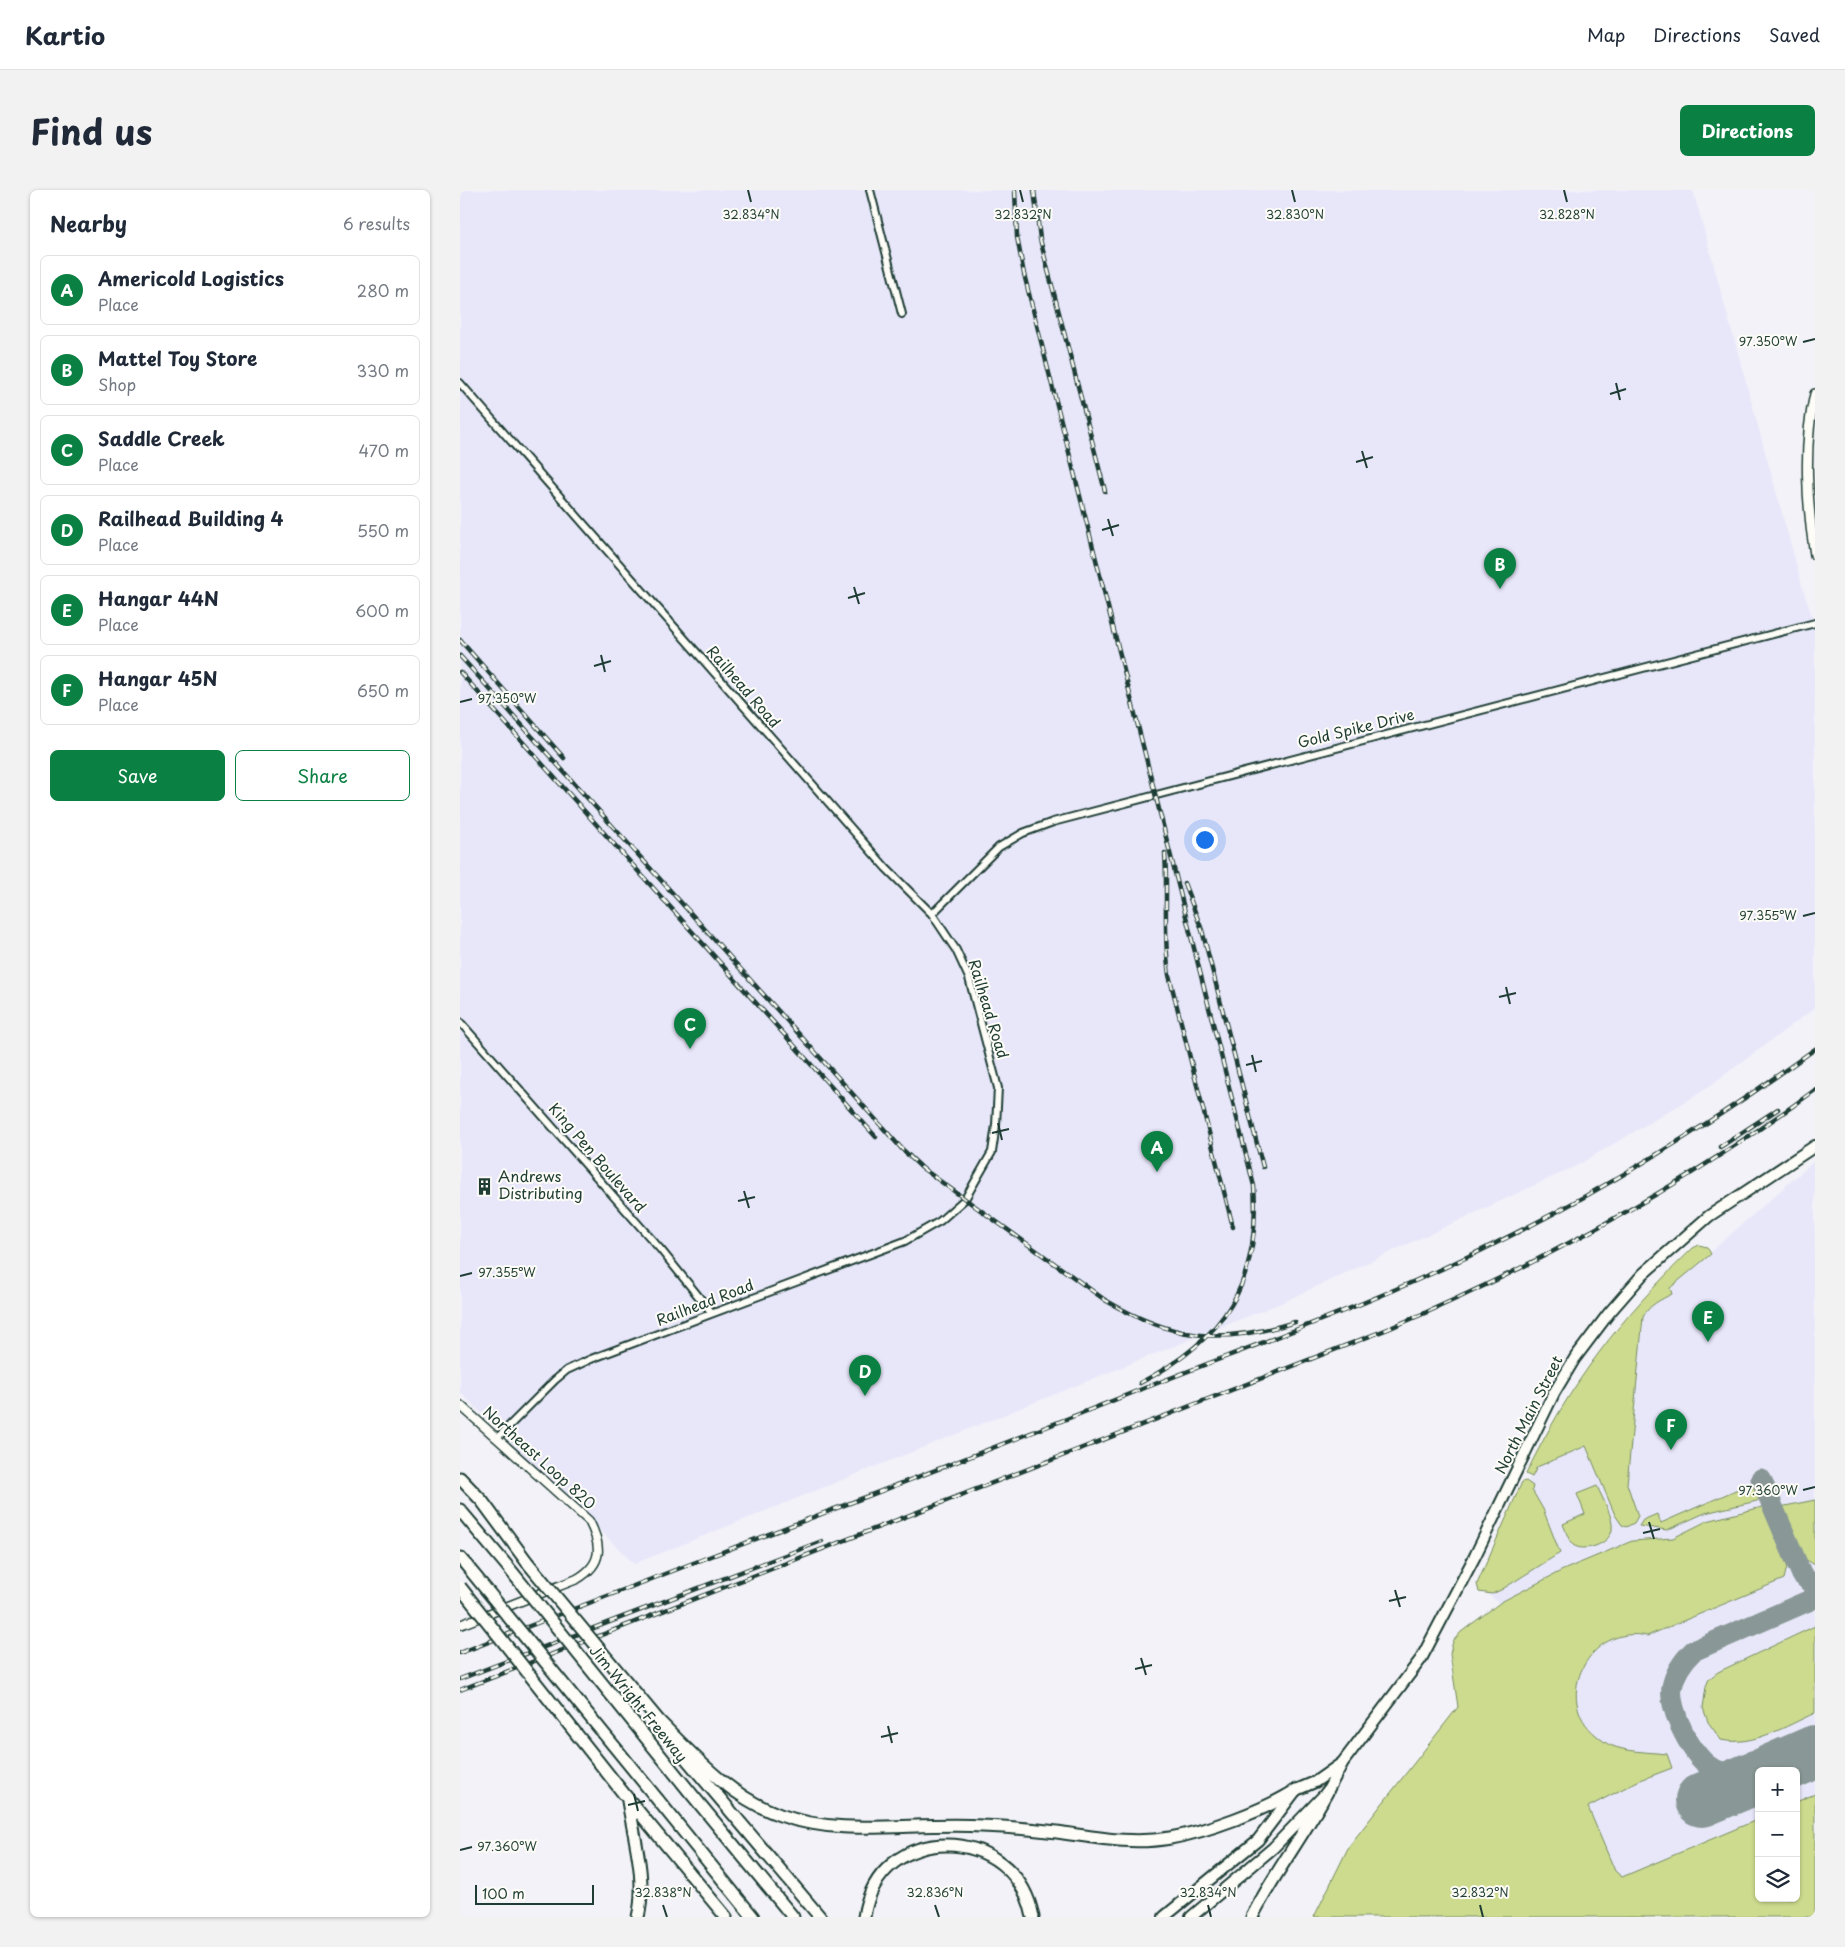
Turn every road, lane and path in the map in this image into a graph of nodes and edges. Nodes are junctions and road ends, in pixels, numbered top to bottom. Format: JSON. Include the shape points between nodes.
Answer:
{"nodes":[{"id":1,"x":870,"y":190,"type":"edge"},
{"id":2,"x":902,"y":314,"type":"dead end"},
{"id":3,"x":460,"y":383,"type":"edge"},
{"id":4,"x":1815,"y":394,"type":"edge"},
{"id":5,"x":1815,"y":555,"type":"edge"},
{"id":6,"x":1815,"y":623,"type":"edge"},
{"id":7,"x":932,"y":914,"type":"junction"},
{"id":8,"x":460,"y":1022,"type":"edge"},
{"id":9,"x":1815,"y":1146,"type":"edge"},
{"id":10,"x":712,"y":1313,"type":"junction"},
{"id":11,"x":460,"y":1405,"type":"edge"},
{"id":12,"x":497,"y":1438,"type":"junction"},
{"id":13,"x":460,"y":1478,"type":"edge"},
{"id":14,"x":460,"y":1510,"type":"edge"},
{"id":15,"x":464,"y":1562,"type":"edge"},
{"id":16,"x":460,"y":1587,"type":"edge"},
{"id":17,"x":460,"y":1625,"type":"edge"},
{"id":18,"x":659,"y":1721,"type":"junction"},
{"id":19,"x":1342,"y":1762,"type":"junction"},
{"id":20,"x":1296,"y":1790,"type":"junction"},
{"id":21,"x":1327,"y":1792,"type":"junction"},
{"id":22,"x":626,"y":1796,"type":"junction"},
{"id":23,"x":638,"y":1917,"type":"edge"},
{"id":24,"x":726,"y":1917,"type":"edge"},
{"id":25,"x":753,"y":1917,"type":"edge"},
{"id":26,"x":793,"y":1917,"type":"edge"},
{"id":27,"x":820,"y":1917,"type":"edge"},
{"id":28,"x":864,"y":1917,"type":"edge"},
{"id":29,"x":1033,"y":1917,"type":"edge"},
{"id":30,"x":1164,"y":1917,"type":"edge"},
{"id":31,"x":1191,"y":1917,"type":"edge"},
{"id":32,"x":1252,"y":1917,"type":"edge"}],
"edges":[{"from":1,"to":2,"type":"street"},
{"from":3,"to":7,"type":"street","name":"Railhead Road","via":[[886,868]]},
{"from":4,"to":5,"type":"main road","via":[[1808,464]]},
{"from":6,"to":7,"type":"street","name":"Gold Spike Drive","via":[[1053,822],[999,846]]},
{"from":7,"to":10,"type":"street","name":"Railhead Road","via":[[956,950],[969,978],[998,1088],[992,1152],[982,1172],[965,1199],[917,1236]]},
{"from":8,"to":10,"type":"street","name":"King Pen Boulevard","via":[[661,1250]]},
{"from":9,"to":19,"type":"main road","name":"North Main Street","via":[[1709,1216],[1643,1274],[1609,1313],[1575,1358],[1554,1393],[1475,1556],[1421,1658]]},
{"from":10,"to":12,"type":"street","name":"Railhead Road","via":[[567,1370]]},
{"from":11,"to":12,"type":"street","name":"Northeast Loop 820"},
{"from":12,"to":17,"type":"street","name":"Northeast Loop 820","via":[[589,1521],[598,1554],[593,1567],[577,1579]]},
{"from":13,"to":18,"type":"highway","bridge":true},
{"from":14,"to":26,"type":"highway","name":"Jim Wright Freeway","bridge":true},
{"from":15,"to":25,"type":"highway","bridge":true},
{"from":16,"to":22,"type":"highway","bridge":true},
{"from":18,"to":20,"type":"highway","via":[[730,1788],[777,1814],[815,1825],[980,1825],[1133,1842],[1200,1831],[1282,1799]]},
{"from":18,"to":27,"type":"highway","via":[[674,1744]]},
{"from":19,"to":20,"type":"main road","name":"North Main Street","via":[[1315,1782]]},
{"from":19,"to":21,"type":"main road","name":"North Main Street"},
{"from":20,"to":30,"type":"main road","name":"North Main Street","via":[[1258,1840]]},
{"from":21,"to":31,"type":"main road","name":"North Main Street","via":[[1272,1848]]},
{"from":21,"to":32,"type":"highway"},
{"from":22,"to":23,"type":"highway","via":[[640,1871]]},
{"from":22,"to":24,"type":"highway"},
{"from":28,"to":29,"type":"highway","via":[[873,1889],[893,1864],[933,1845],[957,1844],[1001,1862],[1023,1888]]}]}
